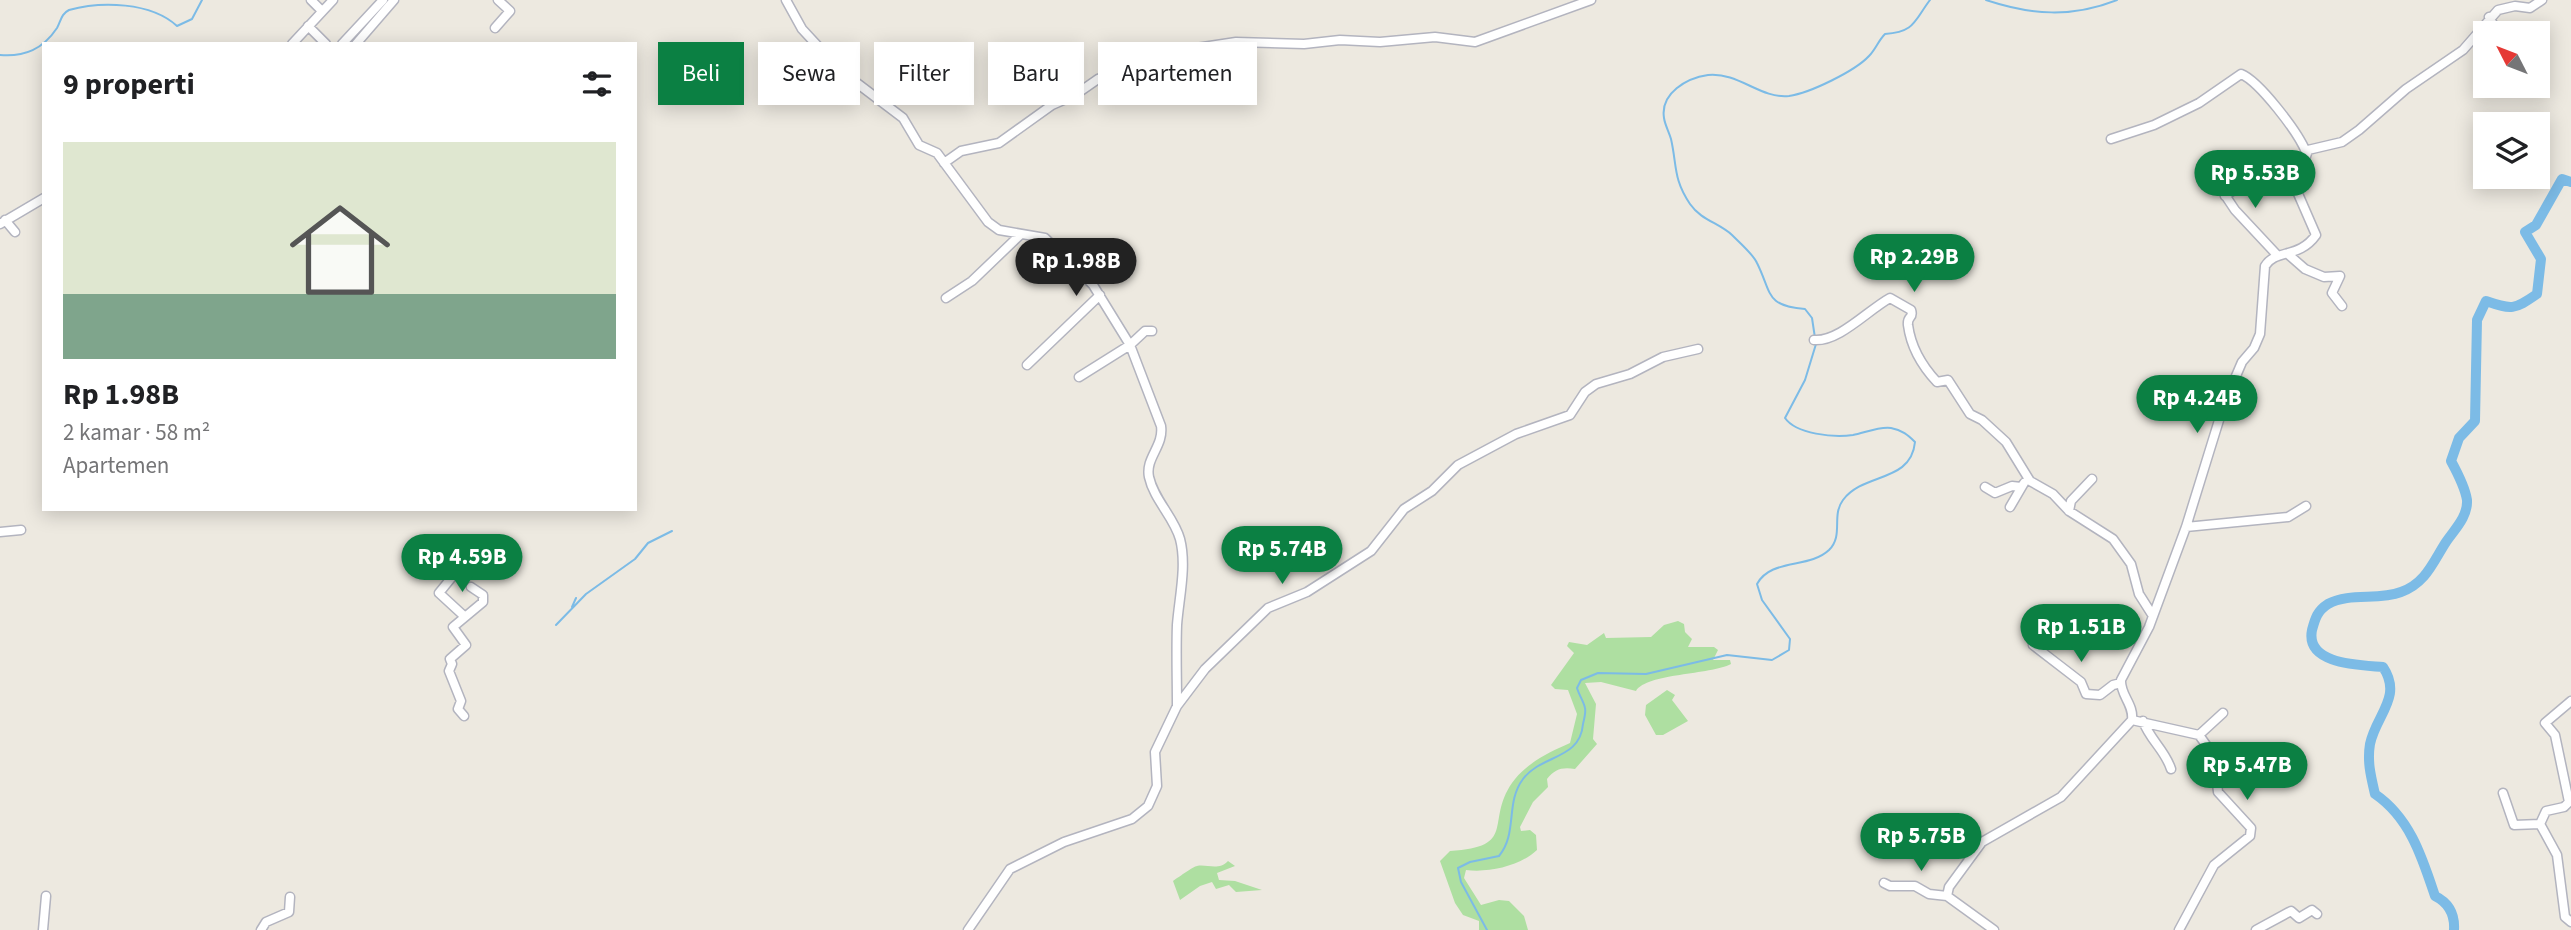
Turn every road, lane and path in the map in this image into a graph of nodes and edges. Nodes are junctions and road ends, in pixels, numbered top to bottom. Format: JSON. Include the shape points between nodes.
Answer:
{"nodes":[{"id":1,"x":311,"y":0,"type":"edge"},
{"id":2,"x":333,"y":0,"type":"edge"},
{"id":3,"x":394,"y":0,"type":"edge"},
{"id":4,"x":498,"y":0,"type":"edge"},
{"id":5,"x":786,"y":0,"type":"edge"},
{"id":6,"x":2542,"y":0,"type":"edge"},
{"id":7,"x":378,"y":2,"type":"edge"},
{"id":8,"x":1588,"y":2,"type":"edge"},
{"id":9,"x":322,"y":11,"type":"junction"},
{"id":10,"x":2489,"y":17,"type":"junction"},
{"id":11,"x":2491,"y":21,"type":"edge"},
{"id":12,"x":308,"y":26,"type":"junction"},
{"id":13,"x":495,"y":28,"type":"dead end"},
{"id":14,"x":294,"y":42,"type":"edge"},
{"id":15,"x":324,"y":42,"type":"edge"},
{"id":16,"x":344,"y":42,"type":"edge"},
{"id":17,"x":358,"y":42,"type":"edge"},
{"id":18,"x":2111,"y":139,"type":"dead end"},
{"id":19,"x":2306,"y":152,"type":"junction"},
{"id":20,"x":944,"y":163,"type":"junction"},
{"id":21,"x":2213,"y":177,"type":"dead end"},
{"id":22,"x":2298,"y":178,"type":"junction"},
{"id":23,"x":2225,"y":196,"type":"junction"},
{"id":24,"x":42,"y":199,"type":"edge"},
{"id":25,"x":3,"y":222,"type":"edge"},
{"id":26,"x":15,"y":232,"type":"dead end"},
{"id":27,"x":1020,"y":236,"type":"junction"},
{"id":28,"x":2289,"y":255,"type":"junction"},
{"id":29,"x":2278,"y":256,"type":"junction"},
{"id":30,"x":1100,"y":295,"type":"junction"},
{"id":31,"x":946,"y":299,"type":"dead end"},
{"id":32,"x":2342,"y":306,"type":"dead end"},
{"id":33,"x":1152,"y":331,"type":"dead end"},
{"id":34,"x":1818,"y":340,"type":"dead end"},
{"id":35,"x":1130,"y":345,"type":"junction"},
{"id":36,"x":1698,"y":349,"type":"dead end"},
{"id":37,"x":1027,"y":365,"type":"dead end"},
{"id":38,"x":1079,"y":377,"type":"dead end"},
{"id":39,"x":2027,"y":477,"type":"junction"},
{"id":40,"x":2092,"y":479,"type":"dead end"},
{"id":41,"x":1985,"y":487,"type":"dead end"},
{"id":42,"x":2021,"y":487,"type":"junction"},
{"id":43,"x":2306,"y":506,"type":"dead end"},
{"id":44,"x":2010,"y":507,"type":"dead end"},
{"id":45,"x":2069,"y":509,"type":"junction"},
{"id":46,"x":2186,"y":527,"type":"junction"},
{"id":47,"x":21,"y":530,"type":"dead end"},
{"id":48,"x":0,"y":532,"type":"edge"},
{"id":49,"x":449,"y":569,"type":"dead end"},
{"id":50,"x":471,"y":587,"type":"dead end"},
{"id":51,"x":464,"y":616,"type":"junction"},
{"id":52,"x":2152,"y":616,"type":"junction"},
{"id":53,"x":2034,"y":645,"type":"dead end"},
{"id":54,"x":2121,"y":683,"type":"junction"},
{"id":55,"x":2571,"y":701,"type":"edge"},
{"id":56,"x":1178,"y":706,"type":"junction"},
{"id":57,"x":2223,"y":713,"type":"dead end"},
{"id":58,"x":464,"y":716,"type":"dead end"},
{"id":59,"x":2132,"y":720,"type":"junction"},
{"id":60,"x":2143,"y":722,"type":"junction"},
{"id":61,"x":2199,"y":734,"type":"junction"},
{"id":62,"x":2171,"y":769,"type":"dead end"},
{"id":63,"x":2503,"y":793,"type":"dead end"},
{"id":64,"x":2540,"y":824,"type":"junction"},
{"id":65,"x":1884,"y":883,"type":"dead end"},
{"id":66,"x":46,"y":896,"type":"dead end"},
{"id":67,"x":1948,"y":896,"type":"junction"},
{"id":68,"x":290,"y":897,"type":"dead end"},
{"id":69,"x":2317,"y":914,"type":"dead end"},
{"id":70,"x":2571,"y":922,"type":"edge"},
{"id":71,"x":43,"y":930,"type":"edge"},
{"id":72,"x":261,"y":930,"type":"edge"},
{"id":73,"x":968,"y":930,"type":"edge"},
{"id":74,"x":1994,"y":930,"type":"edge"},
{"id":75,"x":2179,"y":930,"type":"edge"},
{"id":76,"x":2256,"y":930,"type":"edge"}],
"edges":[{"from":1,"to":9,"type":"street"},
{"from":2,"to":9,"type":"street"},
{"from":3,"to":17,"type":"street"},
{"from":4,"to":13,"type":"street","via":[[510,12]]},
{"from":5,"to":20,"type":"street","via":[[802,29],[841,71],[903,118],[915,142],[934,151]]},
{"from":6,"to":10,"type":"street","via":[[2530,8],[2505,8]]},
{"from":7,"to":16,"type":"street"},
{"from":8,"to":20,"type":"street","via":[[1475,42],[1435,37],[1304,44],[1236,42],[1170,52],[1098,79],[999,143],[961,151]]},
{"from":9,"to":12,"type":"street"},
{"from":10,"to":11,"type":"street"},
{"from":10,"to":19,"type":"street","via":[[2463,50],[2406,89],[2359,130],[2342,142]]},
{"from":12,"to":14,"type":"street"},
{"from":12,"to":15,"type":"street"},
{"from":18,"to":19,"type":"street","via":[[2199,103],[2241,74],[2286,117]]},
{"from":19,"to":22,"type":"street"},
{"from":20,"to":27,"type":"street","via":[[988,222]]},
{"from":21,"to":23,"type":"street"},
{"from":22,"to":23,"type":"street","via":[[2267,180],[2257,175]]},
{"from":22,"to":28,"type":"street","via":[[2296,192],[2316,233]]},
{"from":23,"to":29,"type":"street"},
{"from":24,"to":25,"type":"street"},
{"from":25,"to":26,"type":"street"},
{"from":27,"to":30,"type":"street","via":[[1045,238]]},
{"from":27,"to":31,"type":"street"},
{"from":28,"to":29,"type":"street"},
{"from":28,"to":32,"type":"street","via":[[2305,270],[2324,277],[2340,276],[2332,293]]},
{"from":29,"to":46,"type":"street","via":[[2265,266],[2260,334],[2242,362],[2214,428]]},
{"from":30,"to":35,"type":"street"},
{"from":30,"to":37,"type":"street"},
{"from":33,"to":35,"type":"street","via":[[1145,331]]},
{"from":34,"to":39,"type":"street","via":[[1852,326],[1887,300],[1899,301],[1912,312],[1908,323],[1921,363],[1937,382],[1948,380],[1970,414],[2004,440]]},
{"from":35,"to":38,"type":"street"},
{"from":35,"to":56,"type":"street","via":[[1162,432],[1149,476],[1182,546]]},
{"from":36,"to":56,"type":"street","via":[[1662,357],[1630,374],[1596,384],[1570,415],[1516,434],[1458,465],[1432,491],[1404,509],[1371,551],[1313,589],[1268,608],[1205,669]]},
{"from":39,"to":42,"type":"street"},
{"from":39,"to":45,"type":"street"},
{"from":40,"to":45,"type":"street"},
{"from":41,"to":42,"type":"street","via":[[1994,494]]},
{"from":42,"to":44,"type":"street"},
{"from":43,"to":46,"type":"street","via":[[2288,517]]},
{"from":45,"to":52,"type":"street","via":[[2113,539],[2128,558],[2139,594]]},
{"from":46,"to":52,"type":"street"},
{"from":47,"to":48,"type":"street"},
{"from":49,"to":51,"type":"street","via":[[452,576],[439,593]]},
{"from":50,"to":51,"type":"street","via":[[483,596],[483,602]]},
{"from":51,"to":58,"type":"street","via":[[453,628],[466,645],[452,657],[449,671]]},
{"from":52,"to":54,"type":"street"},
{"from":53,"to":54,"type":"street","via":[[2080,681],[2085,694],[2100,695]]},
{"from":54,"to":59,"type":"street"},
{"from":55,"to":64,"type":"street","via":[[2545,722],[2557,742],[2569,802],[2546,811]]},
{"from":56,"to":73,"type":"street","via":[[1155,752],[1157,786],[1148,806],[1132,819],[1064,842],[1010,869]]},
{"from":57,"to":61,"type":"street"},
{"from":59,"to":60,"type":"street"},
{"from":59,"to":67,"type":"street","via":[[2061,797],[1982,842],[1949,887]]},
{"from":60,"to":61,"type":"street"},
{"from":60,"to":62,"type":"street"},
{"from":61,"to":75,"type":"street","via":[[2214,756],[2218,792],[2252,831],[2214,865]]},
{"from":63,"to":64,"type":"street","via":[[2514,825]]},
{"from":64,"to":70,"type":"street","via":[[2557,855],[2565,917]]},
{"from":65,"to":67,"type":"street"},
{"from":66,"to":71,"type":"street"},
{"from":67,"to":74,"type":"street"},
{"from":68,"to":72,"type":"street","via":[[289,912]]},
{"from":69,"to":76,"type":"street","via":[[2312,910],[2299,918],[2291,911]]}]}
